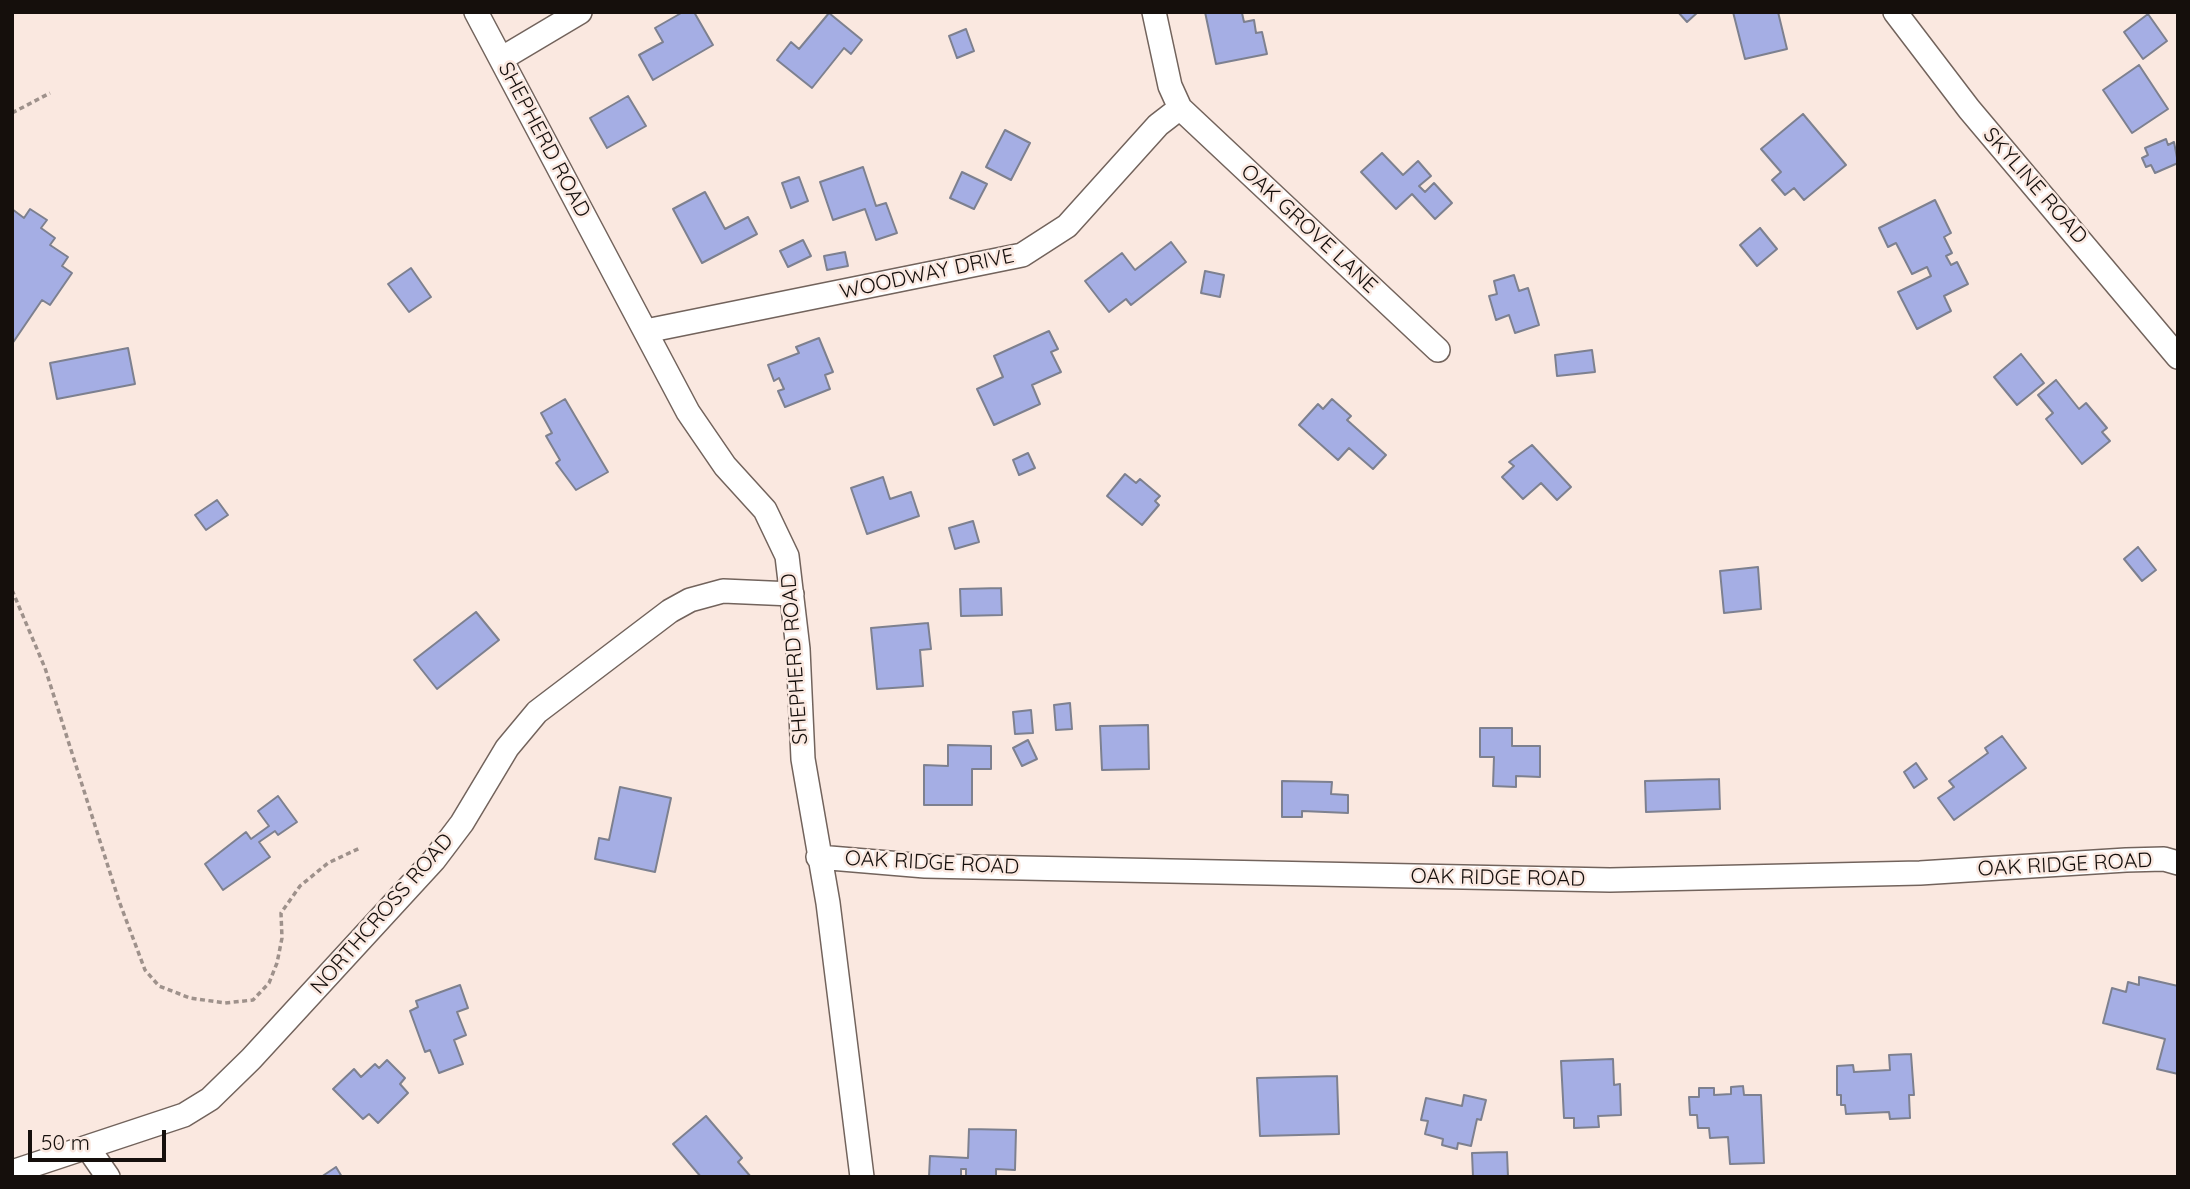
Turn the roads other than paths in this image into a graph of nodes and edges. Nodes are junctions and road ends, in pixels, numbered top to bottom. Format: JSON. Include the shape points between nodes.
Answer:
{"nodes":[{"id":1,"x":476,"y":12,"type":"edge"},
{"id":2,"x":580,"y":12,"type":"edge"},
{"id":3,"x":1154,"y":12,"type":"edge"},
{"id":4,"x":1895,"y":12,"type":"edge"},
{"id":5,"x":501,"y":59,"type":"junction"},
{"id":6,"x":1180,"y":108,"type":"junction"},
{"id":7,"x":646,"y":331,"type":"junction"},
{"id":8,"x":1438,"y":350,"type":"dead end"},
{"id":9,"x":2178,"y":357,"type":"edge"},
{"id":10,"x":792,"y":594,"type":"junction"},
{"id":11,"x":818,"y":857,"type":"junction"},
{"id":12,"x":2178,"y":863,"type":"edge"},
{"id":13,"x":88,"y":1148,"type":"junction"},
{"id":14,"x":12,"y":1172,"type":"edge"},
{"id":15,"x":108,"y":1177,"type":"edge"},
{"id":16,"x":862,"y":1177,"type":"edge"}],
"edges":[{"from":1,"to":5,"type":"street","name":"SHEPHERD ROAD"},
{"from":2,"to":5,"type":"street"},
{"from":3,"to":6,"type":"street","via":[[1170,86]]},
{"from":4,"to":9,"type":"street","name":"SKYLINE ROAD","via":[[1969,110]]},
{"from":5,"to":7,"type":"street","name":"SHEPHERD ROAD"},
{"from":6,"to":7,"type":"street","name":"WOODWAY DRIVE","via":[[1158,125],[1067,226],[1022,255]]},
{"from":6,"to":8,"type":"street","name":"OAK GROVE LANE"},
{"from":7,"to":10,"type":"street","name":"SHEPHERD ROAD","via":[[706,440],[778,532]]},
{"from":10,"to":11,"type":"street","name":"SHEPHERD ROAD","via":[[803,759]]},
{"from":10,"to":13,"type":"street","name":"NORTHCROSS ROAD","via":[[723,591],[690,600],[561,693],[516,736],[462,823],[418,879],[233,1078],[184,1115]]},
{"from":11,"to":12,"type":"street","name":"OAK RIDGE ROAD","via":[[925,866],[1610,880],[1920,873],[2126,860]]},
{"from":11,"to":16,"type":"street","name":"SHEPHERD ROAD","via":[[828,903]]},
{"from":13,"to":14,"type":"street","name":"NORTHCROSS ROAD"},
{"from":13,"to":15,"type":"street"}]}
